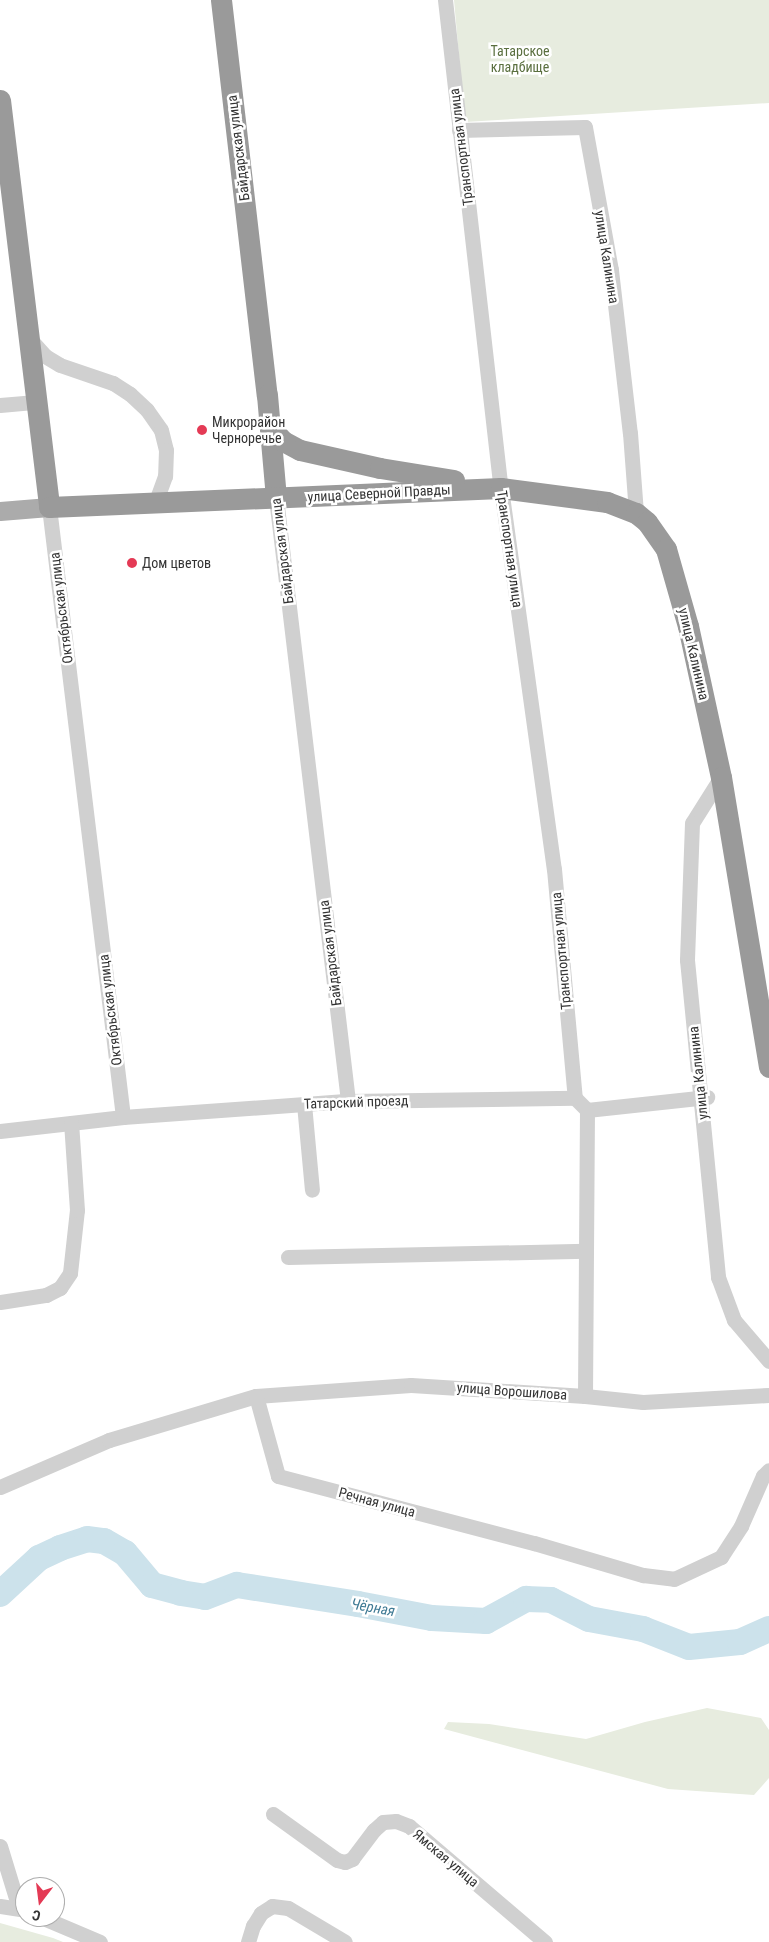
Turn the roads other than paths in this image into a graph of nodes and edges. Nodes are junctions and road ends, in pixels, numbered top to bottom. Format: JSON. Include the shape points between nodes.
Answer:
{"nodes":[{"id":1,"x":220,"y":0,"type":"edge"},
{"id":2,"x":445,"y":0,"type":"edge"},
{"id":3,"x":0,"y":100,"type":"edge"},
{"id":4,"x":459,"y":130,"type":"junction"},
{"id":5,"x":29,"y":338,"type":"junction"},
{"id":6,"x":36,"y":402,"type":"junction"},
{"id":7,"x":0,"y":406,"type":"edge"},
{"id":8,"x":270,"y":427,"type":"junction"},
{"id":9,"x":501,"y":488,"type":"junction"},
{"id":10,"x":276,"y":498,"type":"junction"},
{"id":11,"x":606,"y":502,"type":"joint"},
{"id":12,"x":156,"y":504,"type":"junction"},
{"id":13,"x":49,"y":507,"type":"junction"},
{"id":14,"x":0,"y":511,"type":"edge"},
{"id":15,"x":636,"y":513,"type":"junction"},
{"id":16,"x":721,"y":777,"type":"junction"},
{"id":17,"x":769,"y":1067,"type":"edge"},
{"id":18,"x":575,"y":1098,"type":"junction"},
{"id":19,"x":704,"y":1098,"type":"junction"},
{"id":20,"x":348,"y":1101,"type":"junction"},
{"id":21,"x":304,"y":1104,"type":"junction"},
{"id":22,"x":588,"y":1110,"type":"junction"},
{"id":23,"x":123,"y":1117,"type":"junction"},
{"id":24,"x":71,"y":1123,"type":"junction"},
{"id":25,"x":0,"y":1131,"type":"edge"},
{"id":26,"x":312,"y":1190,"type":"dead end"},
{"id":27,"x":586,"y":1251,"type":"junction"},
{"id":28,"x":288,"y":1258,"type":"dead end"},
{"id":29,"x":0,"y":1302,"type":"edge"},
{"id":30,"x":769,"y":1361,"type":"edge"},
{"id":31,"x":769,"y":1394,"type":"edge"},
{"id":32,"x":256,"y":1396,"type":"junction"},
{"id":33,"x":585,"y":1396,"type":"junction"},
{"id":34,"x":769,"y":1470,"type":"edge"},
{"id":35,"x":0,"y":1487,"type":"edge"},
{"id":36,"x":273,"y":1814,"type":"dead end"},
{"id":37,"x":0,"y":1846,"type":"edge"},
{"id":38,"x":15,"y":1889,"type":"edge"},
{"id":39,"x":0,"y":1906,"type":"edge"},
{"id":40,"x":15,"y":1908,"type":"edge"},
{"id":41,"x":65,"y":1927,"type":"edge"},
{"id":42,"x":100,"y":1942,"type":"edge"},
{"id":43,"x":248,"y":1942,"type":"edge"},
{"id":44,"x":345,"y":1942,"type":"edge"},
{"id":45,"x":545,"y":1942,"type":"edge"}],
"edges":[{"from":1,"to":8,"type":"highway","name":"Байдарская улица"},
{"from":2,"to":4,"type":"street","name":"Транспортная улица"},
{"from":3,"to":5,"type":"highway","name":"Октябрьская улица"},
{"from":4,"to":9,"type":"street","name":"Транспортная улица"},
{"from":4,"to":15,"type":"street","name":"улица Калинина","via":[[585,127],[611,270]]},
{"from":5,"to":6,"type":"highway","name":"Октябрьская улица"},
{"from":5,"to":12,"type":"street","via":[[45,356],[60,365],[112,383],[147,410],[160,430],[166,450],[165,476]]},
{"from":6,"to":7,"type":"street"},
{"from":6,"to":13,"type":"highway","name":"Октябрьская улица"},
{"from":8,"to":9,"type":"highway","via":[[283,442],[300,450],[380,468]]},
{"from":8,"to":10,"type":"highway","name":"Байдарская улица"},
{"from":9,"to":10,"type":"highway","name":"улица Северной Правды"},
{"from":9,"to":11,"type":"highway","name":"улица Северной Правды"},
{"from":9,"to":18,"type":"street","name":"Транспортная улица","via":[[554,869]]},
{"from":10,"to":12,"type":"highway","name":"улица Северной Правды"},
{"from":10,"to":20,"type":"street","name":"Байдарская улица"},
{"from":11,"to":15,"type":"highway","name":"улица Калинина"},
{"from":12,"to":13,"type":"highway","name":"улица Северной Правды"},
{"from":13,"to":14,"type":"main road","name":"улица Северной Правды"},
{"from":13,"to":23,"type":"street","name":"Октябрьская улица"},
{"from":15,"to":16,"type":"highway","name":"улица Калинина","via":[[647,522],[666,549],[677,581]]},
{"from":16,"to":17,"type":"highway","name":"улица Калинина"},
{"from":16,"to":19,"type":"street","name":"улица Калинина","via":[[692,823],[687,960]]},
{"from":18,"to":20,"type":"street","name":"Татарский проезд"},
{"from":18,"to":22,"type":"street"},
{"from":19,"to":22,"type":"street"},
{"from":19,"to":30,"type":"street","name":"улица Калинина","via":[[718,1277],[734,1320]]},
{"from":20,"to":21,"type":"street","name":"Татарский проезд"},
{"from":21,"to":23,"type":"street","name":"Татарский проезд"},
{"from":21,"to":26,"type":"street"},
{"from":22,"to":27,"type":"street"},
{"from":23,"to":24,"type":"street","name":"Татарский проезд"},
{"from":24,"to":25,"type":"street","name":"Татарский проезд"},
{"from":24,"to":29,"type":"street","via":[[76,1210],[70,1273],[60,1288],[46,1296]]},
{"from":27,"to":28,"type":"street"},
{"from":27,"to":33,"type":"street"},
{"from":31,"to":33,"type":"street","name":"улица Ворошилова","via":[[642,1402]]},
{"from":32,"to":33,"type":"street","name":"улица Ворошилова","via":[[411,1385]]},
{"from":32,"to":34,"type":"street","name":"Речная улица","via":[[278,1476],[643,1575],[674,1579],[720,1557],[741,1526],[763,1476]]},
{"from":32,"to":35,"type":"street","via":[[109,1440]]},
{"from":36,"to":45,"type":"street","name":"Ямская улица","via":[[337,1860],[345,1862],[352,1859],[384,1822],[396,1821],[409,1826]]},
{"from":37,"to":38,"type":"street"},
{"from":39,"to":40,"type":"street"},
{"from":41,"to":42,"type":"street"},
{"from":43,"to":44,"type":"street","via":[[261,1913],[272,1906],[288,1908]]}]}
